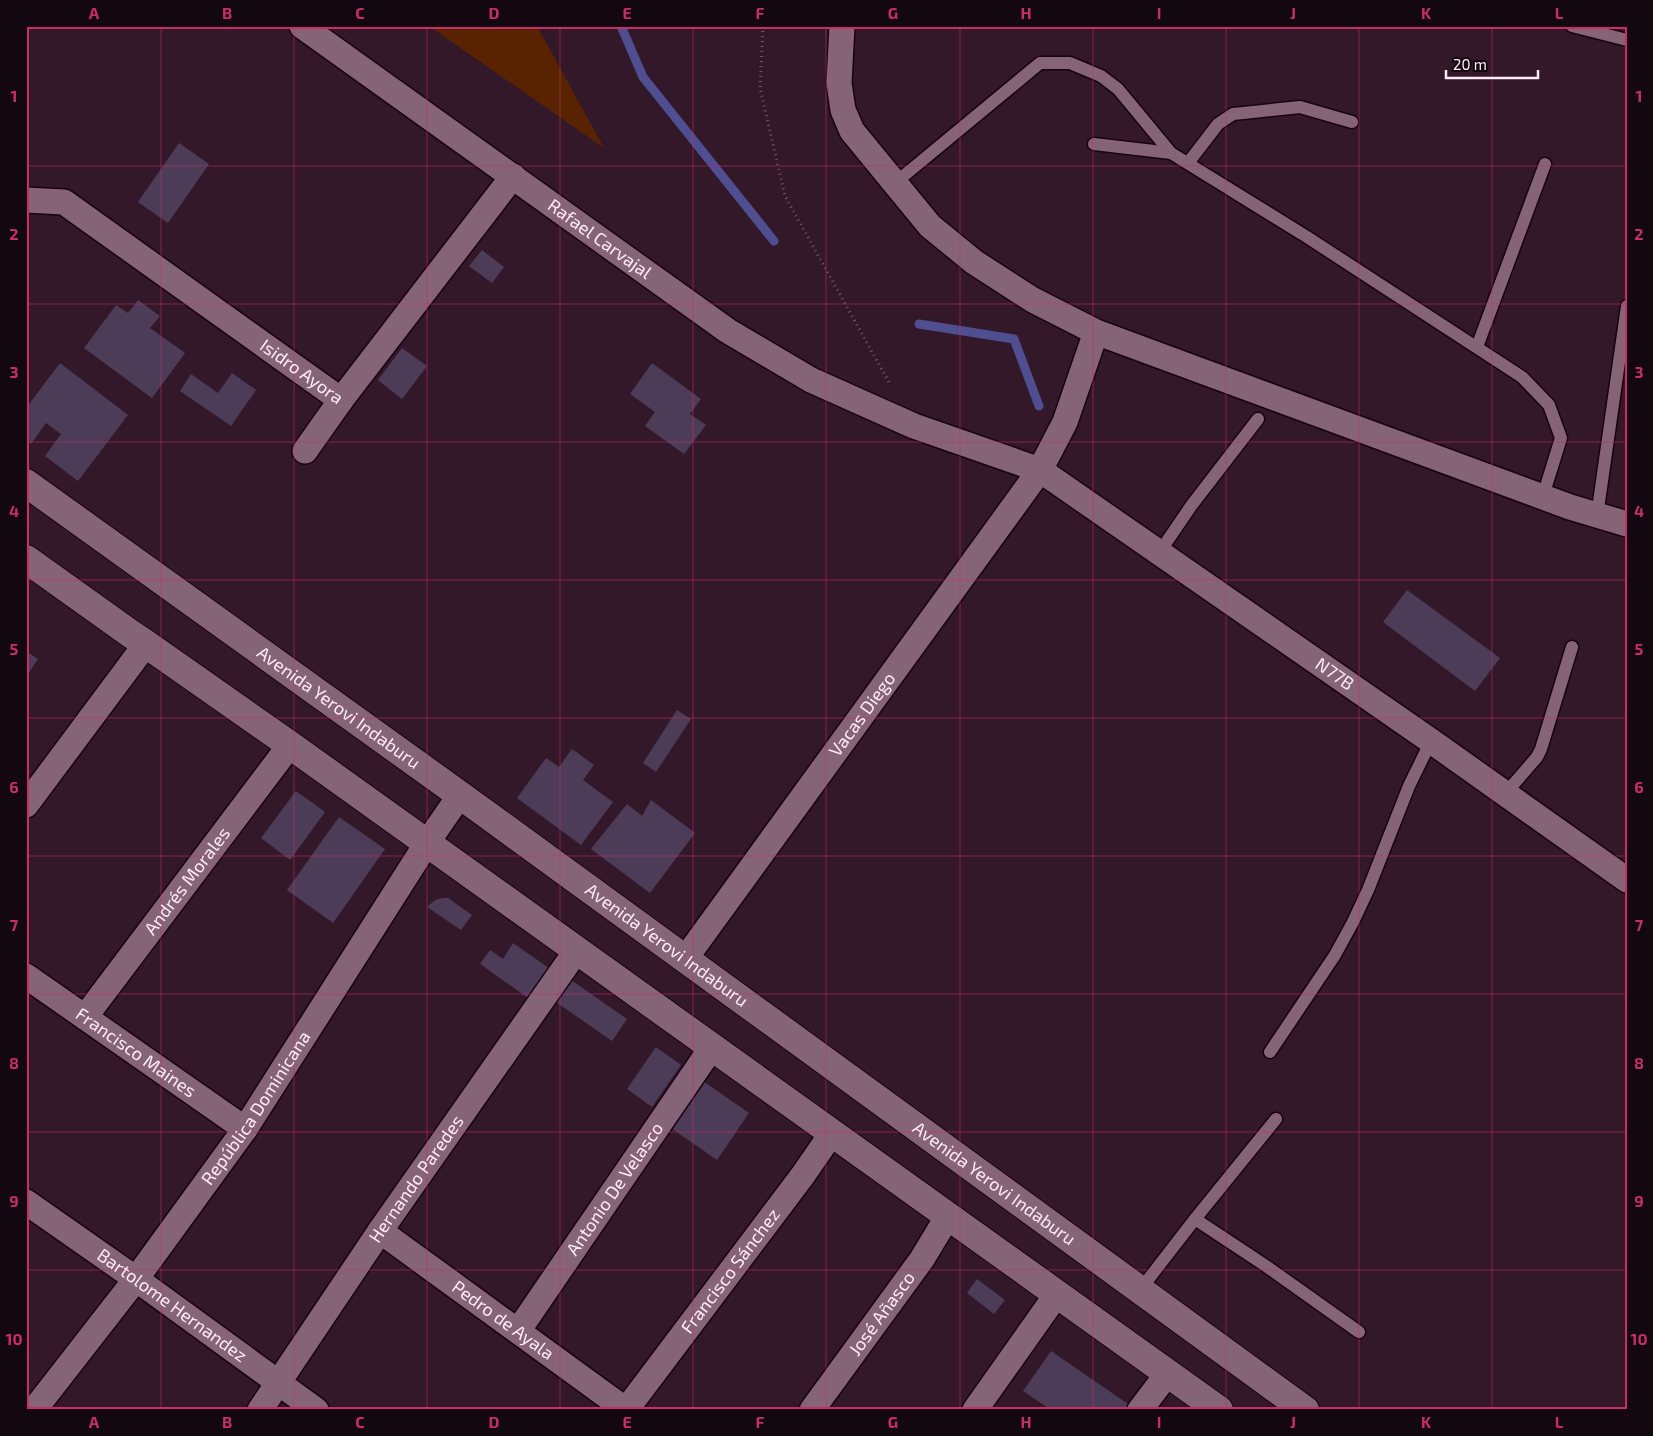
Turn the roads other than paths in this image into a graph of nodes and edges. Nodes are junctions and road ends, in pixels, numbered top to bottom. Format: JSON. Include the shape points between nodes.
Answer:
{"nodes":[{"id":1,"x":302,"y":26,"type":"edge"},
{"id":2,"x":842,"y":26,"type":"edge"},
{"id":3,"x":1572,"y":26,"type":"edge"},
{"id":4,"x":1602,"y":30,"type":"edge"},
{"id":5,"x":1627,"y":40,"type":"edge"},
{"id":6,"x":1352,"y":122,"type":"dead end"},
{"id":7,"x":1094,"y":144,"type":"dead end"},
{"id":8,"x":1171,"y":153,"type":"junction"},
{"id":9,"x":1188,"y":163,"type":"junction"},
{"id":10,"x":1545,"y":164,"type":"dead end"},
{"id":11,"x":513,"y":176,"type":"junction"},
{"id":12,"x":896,"y":182,"type":"junction"},
{"id":13,"x":26,"y":200,"type":"edge"},
{"id":14,"x":1627,"y":306,"type":"edge"},
{"id":15,"x":1096,"y":332,"type":"junction"},
{"id":16,"x":1477,"y":347,"type":"junction"},
{"id":17,"x":341,"y":400,"type":"junction"},
{"id":18,"x":1258,"y":419,"type":"dead end"},
{"id":19,"x":305,"y":451,"type":"dead end"},
{"id":20,"x":1040,"y":470,"type":"junction"},
{"id":21,"x":26,"y":483,"type":"edge"},
{"id":22,"x":1543,"y":496,"type":"junction"},
{"id":23,"x":1597,"y":516,"type":"junction"},
{"id":24,"x":1627,"y":524,"type":"edge"},
{"id":25,"x":1159,"y":553,"type":"junction"},
{"id":26,"x":26,"y":559,"type":"edge"},
{"id":27,"x":146,"y":644,"type":"junction"},
{"id":28,"x":1572,"y":647,"type":"dead end"},
{"id":29,"x":1431,"y":741,"type":"junction"},
{"id":30,"x":290,"y":745,"type":"junction"},
{"id":31,"x":460,"y":794,"type":"junction"},
{"id":32,"x":1505,"y":794,"type":"junction"},
{"id":33,"x":26,"y":805,"type":"edge"},
{"id":34,"x":427,"y":843,"type":"junction"},
{"id":35,"x":1627,"y":880,"type":"edge"},
{"id":36,"x":577,"y":950,"type":"junction"},
{"id":37,"x":685,"y":959,"type":"junction"},
{"id":38,"x":26,"y":976,"type":"edge"},
{"id":39,"x":85,"y":1017,"type":"junction"},
{"id":40,"x":712,"y":1047,"type":"junction"},
{"id":41,"x":1270,"y":1052,"type":"dead end"},
{"id":42,"x":1276,"y":1119,"type":"dead end"},
{"id":43,"x":245,"y":1129,"type":"junction"},
{"id":44,"x":832,"y":1133,"type":"junction"},
{"id":45,"x":26,"y":1202,"type":"edge"},
{"id":46,"x":948,"y":1216,"type":"junction"},
{"id":47,"x":1195,"y":1219,"type":"junction"},
{"id":48,"x":380,"y":1231,"type":"junction"},
{"id":49,"x":136,"y":1279,"type":"junction"},
{"id":50,"x":1140,"y":1290,"type":"junction"},
{"id":51,"x":1057,"y":1294,"type":"junction"},
{"id":52,"x":518,"y":1331,"type":"junction"},
{"id":53,"x":1359,"y":1332,"type":"dead end"},
{"id":54,"x":1168,"y":1373,"type":"junction"},
{"id":55,"x":278,"y":1382,"type":"junction"},
{"id":56,"x":35,"y":1397,"type":"edge"},
{"id":57,"x":260,"y":1410,"type":"edge"},
{"id":58,"x":316,"y":1410,"type":"edge"},
{"id":59,"x":626,"y":1410,"type":"edge"},
{"id":60,"x":812,"y":1410,"type":"edge"},
{"id":61,"x":975,"y":1410,"type":"edge"},
{"id":62,"x":1140,"y":1410,"type":"edge"},
{"id":63,"x":1219,"y":1410,"type":"edge"},
{"id":64,"x":1305,"y":1410,"type":"edge"}],
"edges":[{"from":1,"to":11,"type":"street","name":"Rafael Carvajal"},
{"from":2,"to":12,"type":"street","via":[[839,83],[843,110],[852,131]]},
{"from":3,"to":4,"type":"lane"},
{"from":4,"to":5,"type":"lane"},
{"from":6,"to":9,"type":"lane","via":[[1300,107],[1234,114],[1218,124]]},
{"from":7,"to":8,"type":"lane"},
{"from":8,"to":9,"type":"lane"},
{"from":8,"to":12,"type":"lane","via":[[1118,89],[1101,76],[1070,63],[1040,63]]},
{"from":9,"to":16,"type":"lane"},
{"from":10,"to":16,"type":"lane"},
{"from":11,"to":17,"type":"street","name":"Isidro Ayora"},
{"from":11,"to":20,"type":"street","name":"Rafael Carvajal","via":[[728,331],[811,380],[914,426]]},
{"from":12,"to":15,"type":"street","via":[[930,226],[974,262],[1033,300]]},
{"from":13,"to":17,"type":"street","name":"Isidro Ayora","via":[[64,202]]},
{"from":14,"to":23,"type":"lane"},
{"from":15,"to":20,"type":"street","name":"Vacas Diego","via":[[1066,422]]},
{"from":15,"to":22,"type":"street"},
{"from":16,"to":22,"type":"lane","via":[[1522,376],[1549,405],[1561,438]]},
{"from":17,"to":19,"type":"street"},
{"from":18,"to":25,"type":"lane"},
{"from":20,"to":25,"type":"street","name":"N77B"},
{"from":20,"to":37,"type":"street","name":"Vacas Diego"},
{"from":21,"to":31,"type":"street","name":"Avenida Yerovi Indaburu"},
{"from":22,"to":23,"type":"street"},
{"from":23,"to":24,"type":"street"},
{"from":25,"to":29,"type":"street","name":"N77B"},
{"from":26,"to":27,"type":"street"},
{"from":27,"to":30,"type":"street"},
{"from":27,"to":33,"type":"street"},
{"from":28,"to":32,"type":"lane","via":[[1541,749]]},
{"from":29,"to":32,"type":"street","name":"N77B"},
{"from":29,"to":41,"type":"lane","via":[[1353,922]]},
{"from":30,"to":34,"type":"street"},
{"from":30,"to":39,"type":"street","name":"Andrés Morales"},
{"from":31,"to":34,"type":"street","name":"República Dominicana"},
{"from":31,"to":37,"type":"street","name":"Avenida Yerovi Indaburu"},
{"from":32,"to":35,"type":"street","name":"N77B"},
{"from":34,"to":36,"type":"street"},
{"from":34,"to":43,"type":"street","name":"República Dominicana"},
{"from":36,"to":40,"type":"street"},
{"from":36,"to":48,"type":"street","name":"Hernando Paredes"},
{"from":37,"to":50,"type":"street","name":"Avenida Yerovi Indaburu"},
{"from":38,"to":39,"type":"street","name":"Francisco Maines"},
{"from":39,"to":43,"type":"street","name":"Francisco Maines"},
{"from":40,"to":44,"type":"street"},
{"from":40,"to":52,"type":"street","name":"Antonio De Velasco"},
{"from":42,"to":47,"type":"lane"},
{"from":43,"to":49,"type":"street","name":"República Dominicana"},
{"from":44,"to":46,"type":"street"},
{"from":44,"to":59,"type":"street","name":"Francisco Sánchez"},
{"from":45,"to":49,"type":"street","name":"Bartolome Hernandez"},
{"from":46,"to":51,"type":"street"},
{"from":46,"to":60,"type":"street","name":"José Añasco","via":[[922,1259]]},
{"from":47,"to":50,"type":"lane"},
{"from":47,"to":53,"type":"lane"},
{"from":48,"to":52,"type":"street","name":"Pedro de Ayala"},
{"from":48,"to":55,"type":"street","name":"Hernando Paredes"},
{"from":49,"to":55,"type":"street","name":"Bartolome Hernandez"},
{"from":49,"to":56,"type":"street","name":"República Dominicana"},
{"from":50,"to":64,"type":"street","name":"Avenida Yerovi Indaburu"},
{"from":51,"to":54,"type":"street"},
{"from":51,"to":61,"type":"street"},
{"from":52,"to":59,"type":"street","name":"Pedro de Ayala"},
{"from":54,"to":62,"type":"street"},
{"from":54,"to":63,"type":"street"},
{"from":55,"to":57,"type":"street","name":"Hernando Paredes"},
{"from":55,"to":58,"type":"street","name":"Bartolome Hernandez"}]}
